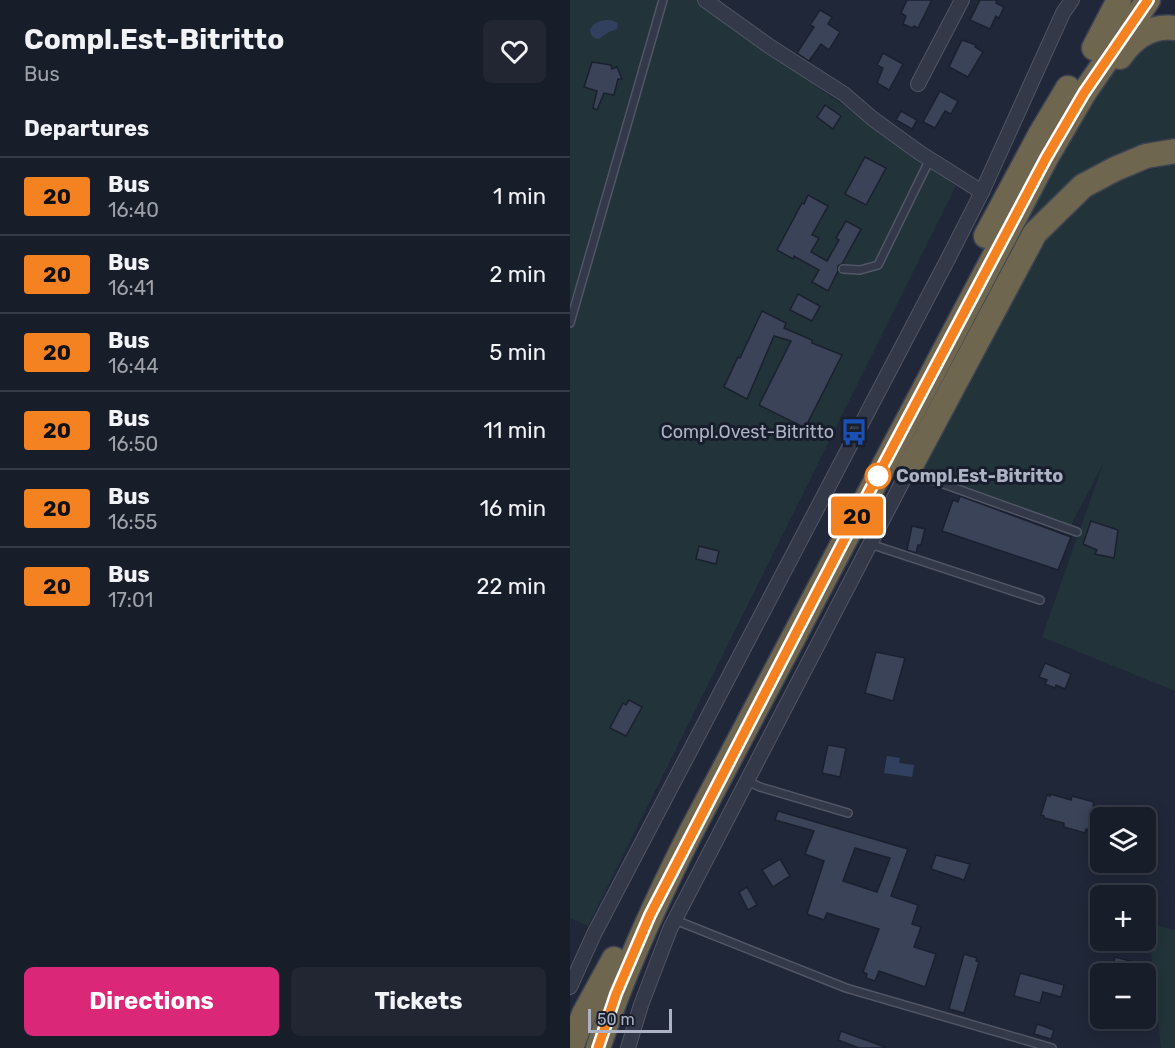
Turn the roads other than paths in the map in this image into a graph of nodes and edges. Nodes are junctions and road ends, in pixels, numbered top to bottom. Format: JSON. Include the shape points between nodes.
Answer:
{"nodes":[{"id":1,"x":663,"y":0,"type":"edge"},
{"id":2,"x":705,"y":0,"type":"edge"},
{"id":3,"x":962,"y":0,"type":"edge"},
{"id":4,"x":1072,"y":0,"type":"edge"},
{"id":5,"x":1119,"y":0,"type":"edge"},
{"id":6,"x":1127,"y":0,"type":"edge"},
{"id":7,"x":1148,"y":0,"type":"edge"},
{"id":8,"x":1175,"y":28,"type":"edge"},
{"id":9,"x":1094,"y":48,"type":"junction"},
{"id":10,"x":918,"y":84,"type":"dead end"},
{"id":11,"x":1175,"y":151,"type":"edge"},
{"id":12,"x":930,"y":159,"type":"junction"},
{"id":13,"x":982,"y":192,"type":"junction"},
{"id":14,"x":1018,"y":211,"type":"junction"},
{"id":15,"x":843,"y":269,"type":"dead end"},
{"id":16,"x":570,"y":323,"type":"edge"},
{"id":17,"x":908,"y":471,"type":"junction"},
{"id":18,"x":1077,"y":532,"type":"dead end"},
{"id":19,"x":870,"y":544,"type":"junction"},
{"id":20,"x":1040,"y":600,"type":"dead end"},
{"id":21,"x":747,"y":781,"type":"junction"},
{"id":22,"x":848,"y":813,"type":"dead end"},
{"id":23,"x":675,"y":920,"type":"junction"},
{"id":24,"x":614,"y":959,"type":"junction"},
{"id":25,"x":570,"y":987,"type":"edge"},
{"id":26,"x":572,"y":1048,"type":"edge"},
{"id":27,"x":581,"y":1048,"type":"edge"},
{"id":28,"x":598,"y":1048,"type":"edge"},
{"id":29,"x":628,"y":1048,"type":"edge"},
{"id":30,"x":1052,"y":1048,"type":"edge"}],
"edges":[{"from":1,"to":16,"type":"lane"},
{"from":2,"to":12,"type":"street","via":[[844,94]]},
{"from":3,"to":10,"type":"street"},
{"from":4,"to":13,"type":"street"},
{"from":5,"to":9,"type":"highway"},
{"from":6,"to":9,"type":"highway"},
{"from":7,"to":14,"type":"highway","via":[[1084,93]]},
{"from":8,"to":14,"type":"highway","via":[[1154,30],[1128,45]]},
{"from":9,"to":24,"type":"highway","via":[[1040,135],[985,237],[651,876]]},
{"from":11,"to":17,"type":"highway","via":[[1146,156],[1083,186],[1035,233]]},
{"from":12,"to":13,"type":"street"},
{"from":12,"to":15,"type":"lane","via":[[878,265]]},
{"from":13,"to":25,"type":"street","via":[[594,934]]},
{"from":14,"to":28,"type":"highway","via":[[667,880],[616,994]]},
{"from":17,"to":18,"type":"lane"},
{"from":17,"to":19,"type":"street"},
{"from":19,"to":20,"type":"lane"},
{"from":19,"to":21,"type":"street"},
{"from":21,"to":22,"type":"lane"},
{"from":21,"to":23,"type":"street"},
{"from":23,"to":29,"type":"street"},
{"from":23,"to":30,"type":"lane","via":[[846,988]]},
{"from":24,"to":26,"type":"highway","via":[[584,1014]]},
{"from":24,"to":27,"type":"highway"}]}
